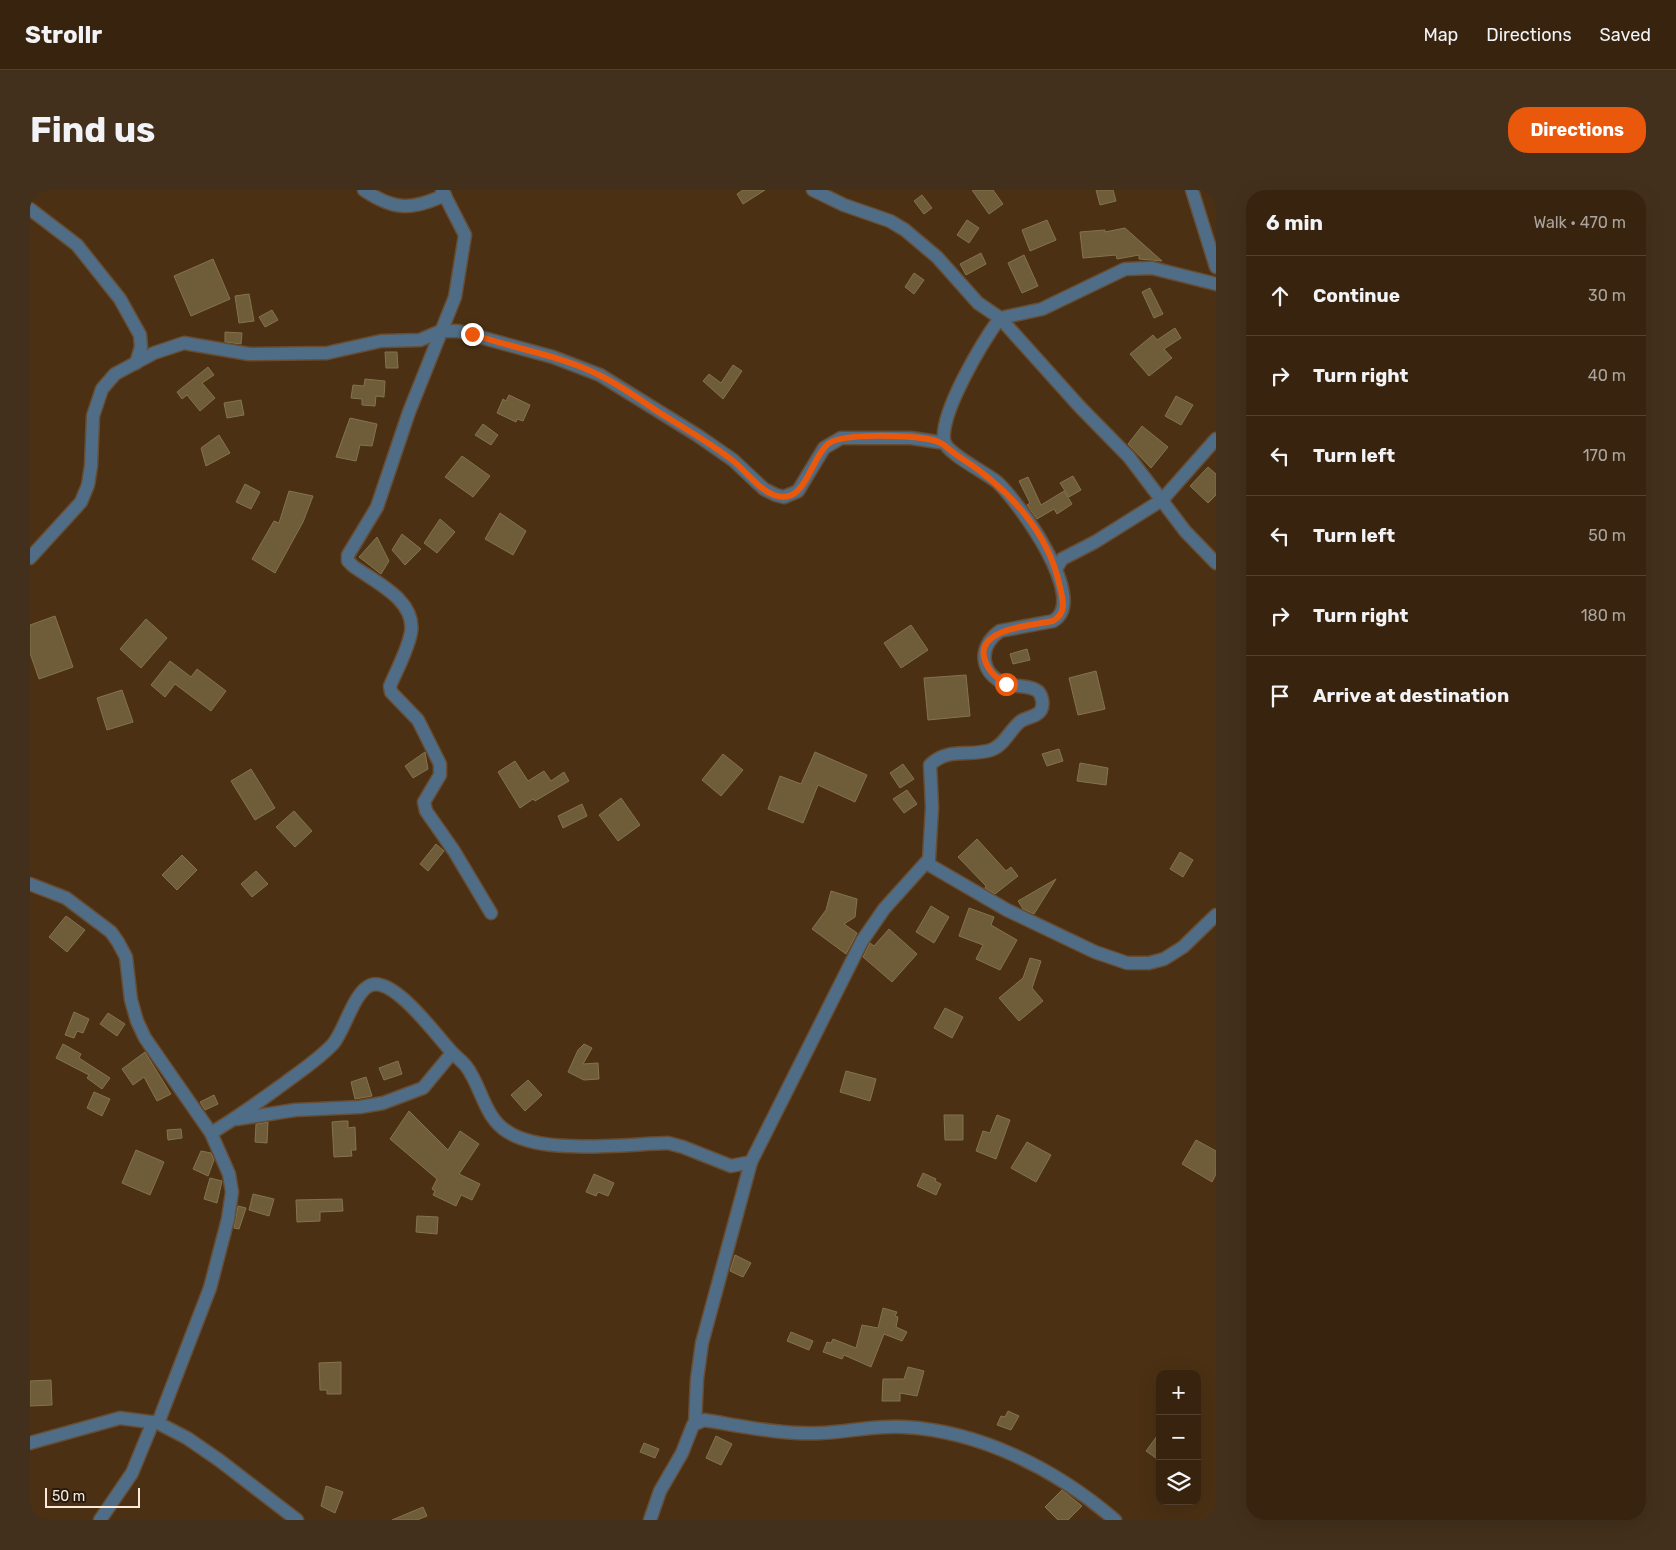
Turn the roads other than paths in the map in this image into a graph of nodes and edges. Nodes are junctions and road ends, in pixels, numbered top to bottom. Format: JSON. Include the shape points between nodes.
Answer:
{"nodes":[{"id":1,"x":364,"y":190,"type":"edge"},
{"id":2,"x":813,"y":190,"type":"edge"},
{"id":3,"x":1192,"y":190,"type":"edge"},
{"id":4,"x":443,"y":193,"type":"edge"},
{"id":5,"x":30,"y":209,"type":"edge"},
{"id":6,"x":1216,"y":267,"type":"edge"},
{"id":7,"x":1216,"y":284,"type":"edge"},
{"id":8,"x":1000,"y":318,"type":"junction"},
{"id":9,"x":441,"y":331,"type":"junction"},
{"id":10,"x":136,"y":363,"type":"junction"},
{"id":11,"x":1216,"y":439,"type":"edge"},
{"id":12,"x":945,"y":443,"type":"junction"},
{"id":13,"x":1162,"y":500,"type":"junction"},
{"id":14,"x":30,"y":558,"type":"edge"},
{"id":15,"x":1216,"y":563,"type":"edge"},
{"id":16,"x":1056,"y":569,"type":"junction"},
{"id":17,"x":926,"y":863,"type":"junction"},
{"id":18,"x":30,"y":884,"type":"edge"},
{"id":19,"x":491,"y":913,"type":"dead end"},
{"id":20,"x":1216,"y":915,"type":"edge"},
{"id":21,"x":452,"y":1053,"type":"junction"},
{"id":22,"x":234,"y":1119,"type":"junction"},
{"id":23,"x":211,"y":1133,"type":"junction"},
{"id":24,"x":751,"y":1162,"type":"junction"},
{"id":25,"x":156,"y":1422,"type":"junction"},
{"id":26,"x":695,"y":1422,"type":"junction"},
{"id":27,"x":30,"y":1443,"type":"edge"},
{"id":28,"x":100,"y":1520,"type":"edge"},
{"id":29,"x":297,"y":1520,"type":"edge"},
{"id":30,"x":650,"y":1520,"type":"edge"},
{"id":31,"x":1115,"y":1520,"type":"edge"}],
"edges":[{"from":1,"to":4,"type":"street","via":[[386,202],[409,208]]},
{"from":2,"to":8,"type":"street","via":[[905,230],[937,256],[978,303]]},
{"from":3,"to":6,"type":"street"},
{"from":4,"to":9,"type":"street","via":[[465,235],[456,297]]},
{"from":5,"to":10,"type":"street","via":[[77,245],[120,299],[140,335],[141,347]]},
{"from":7,"to":8,"type":"street","via":[[1152,268],[1125,269],[1042,309]]},
{"from":8,"to":12,"type":"street","via":[[955,396],[944,432]]},
{"from":8,"to":13,"type":"street","via":[[1129,457]]},
{"from":9,"to":10,"type":"street","via":[[420,340],[381,341],[327,353],[248,354],[184,343],[170,346]]},
{"from":9,"to":12,"type":"street","via":[[458,331],[553,357],[600,375],[733,460],[758,484],[784,497],[798,491],[824,448],[841,438],[911,438]]},
{"from":9,"to":19,"type":"street","via":[[376,507],[348,555],[348,561],[400,600],[407,610],[412,624],[411,634],[390,686],[391,692],[418,720],[440,764],[440,775],[424,802],[426,811]]},
{"from":10,"to":14,"type":"street","via":[[115,374],[102,388],[95,403],[88,484],[82,502]]},
{"from":11,"to":13,"type":"street"},
{"from":12,"to":16,"type":"street","via":[[955,454],[998,483],[1045,544]]},
{"from":13,"to":15,"type":"street","via":[[1185,531]]},
{"from":13,"to":16,"type":"street","via":[[1062,559]]},
{"from":16,"to":17,"type":"street","via":[[1064,605],[1059,617],[1053,621],[1000,631],[986,644],[983,653],[996,678],[1006,684],[1037,690],[1041,695],[1041,710],[1020,722],[991,750],[948,754],[936,758],[930,765],[931,828]]},
{"from":17,"to":20,"type":"street","via":[[1007,910],[1095,952],[1127,963],[1164,959],[1184,947]]},
{"from":17,"to":24,"type":"street","via":[[884,909],[862,941]]},
{"from":18,"to":23,"type":"street","via":[[66,898],[111,932],[126,956],[131,1000],[141,1030]]},
{"from":21,"to":22,"type":"street","via":[[425,1086],[383,1103]]},
{"from":21,"to":22,"type":"street","via":[[391,988],[371,985],[361,993],[327,1050]]},
{"from":21,"to":24,"type":"street","via":[[465,1066],[493,1120],[508,1133],[522,1139],[576,1146],[668,1143],[731,1166]]},
{"from":22,"to":23,"type":"street"},
{"from":23,"to":25,"type":"street","via":[[229,1174],[232,1192],[228,1219],[210,1288]]},
{"from":24,"to":26,"type":"street","via":[[702,1343]]},
{"from":25,"to":27,"type":"street","via":[[120,1418]]},
{"from":25,"to":28,"type":"street","via":[[132,1473]]},
{"from":25,"to":29,"type":"street","via":[[227,1465]]},
{"from":26,"to":30,"type":"street","via":[[660,1491]]},
{"from":26,"to":31,"type":"street","via":[[704,1420],[778,1431],[819,1433],[885,1426],[954,1433],[1058,1476]]}]}
